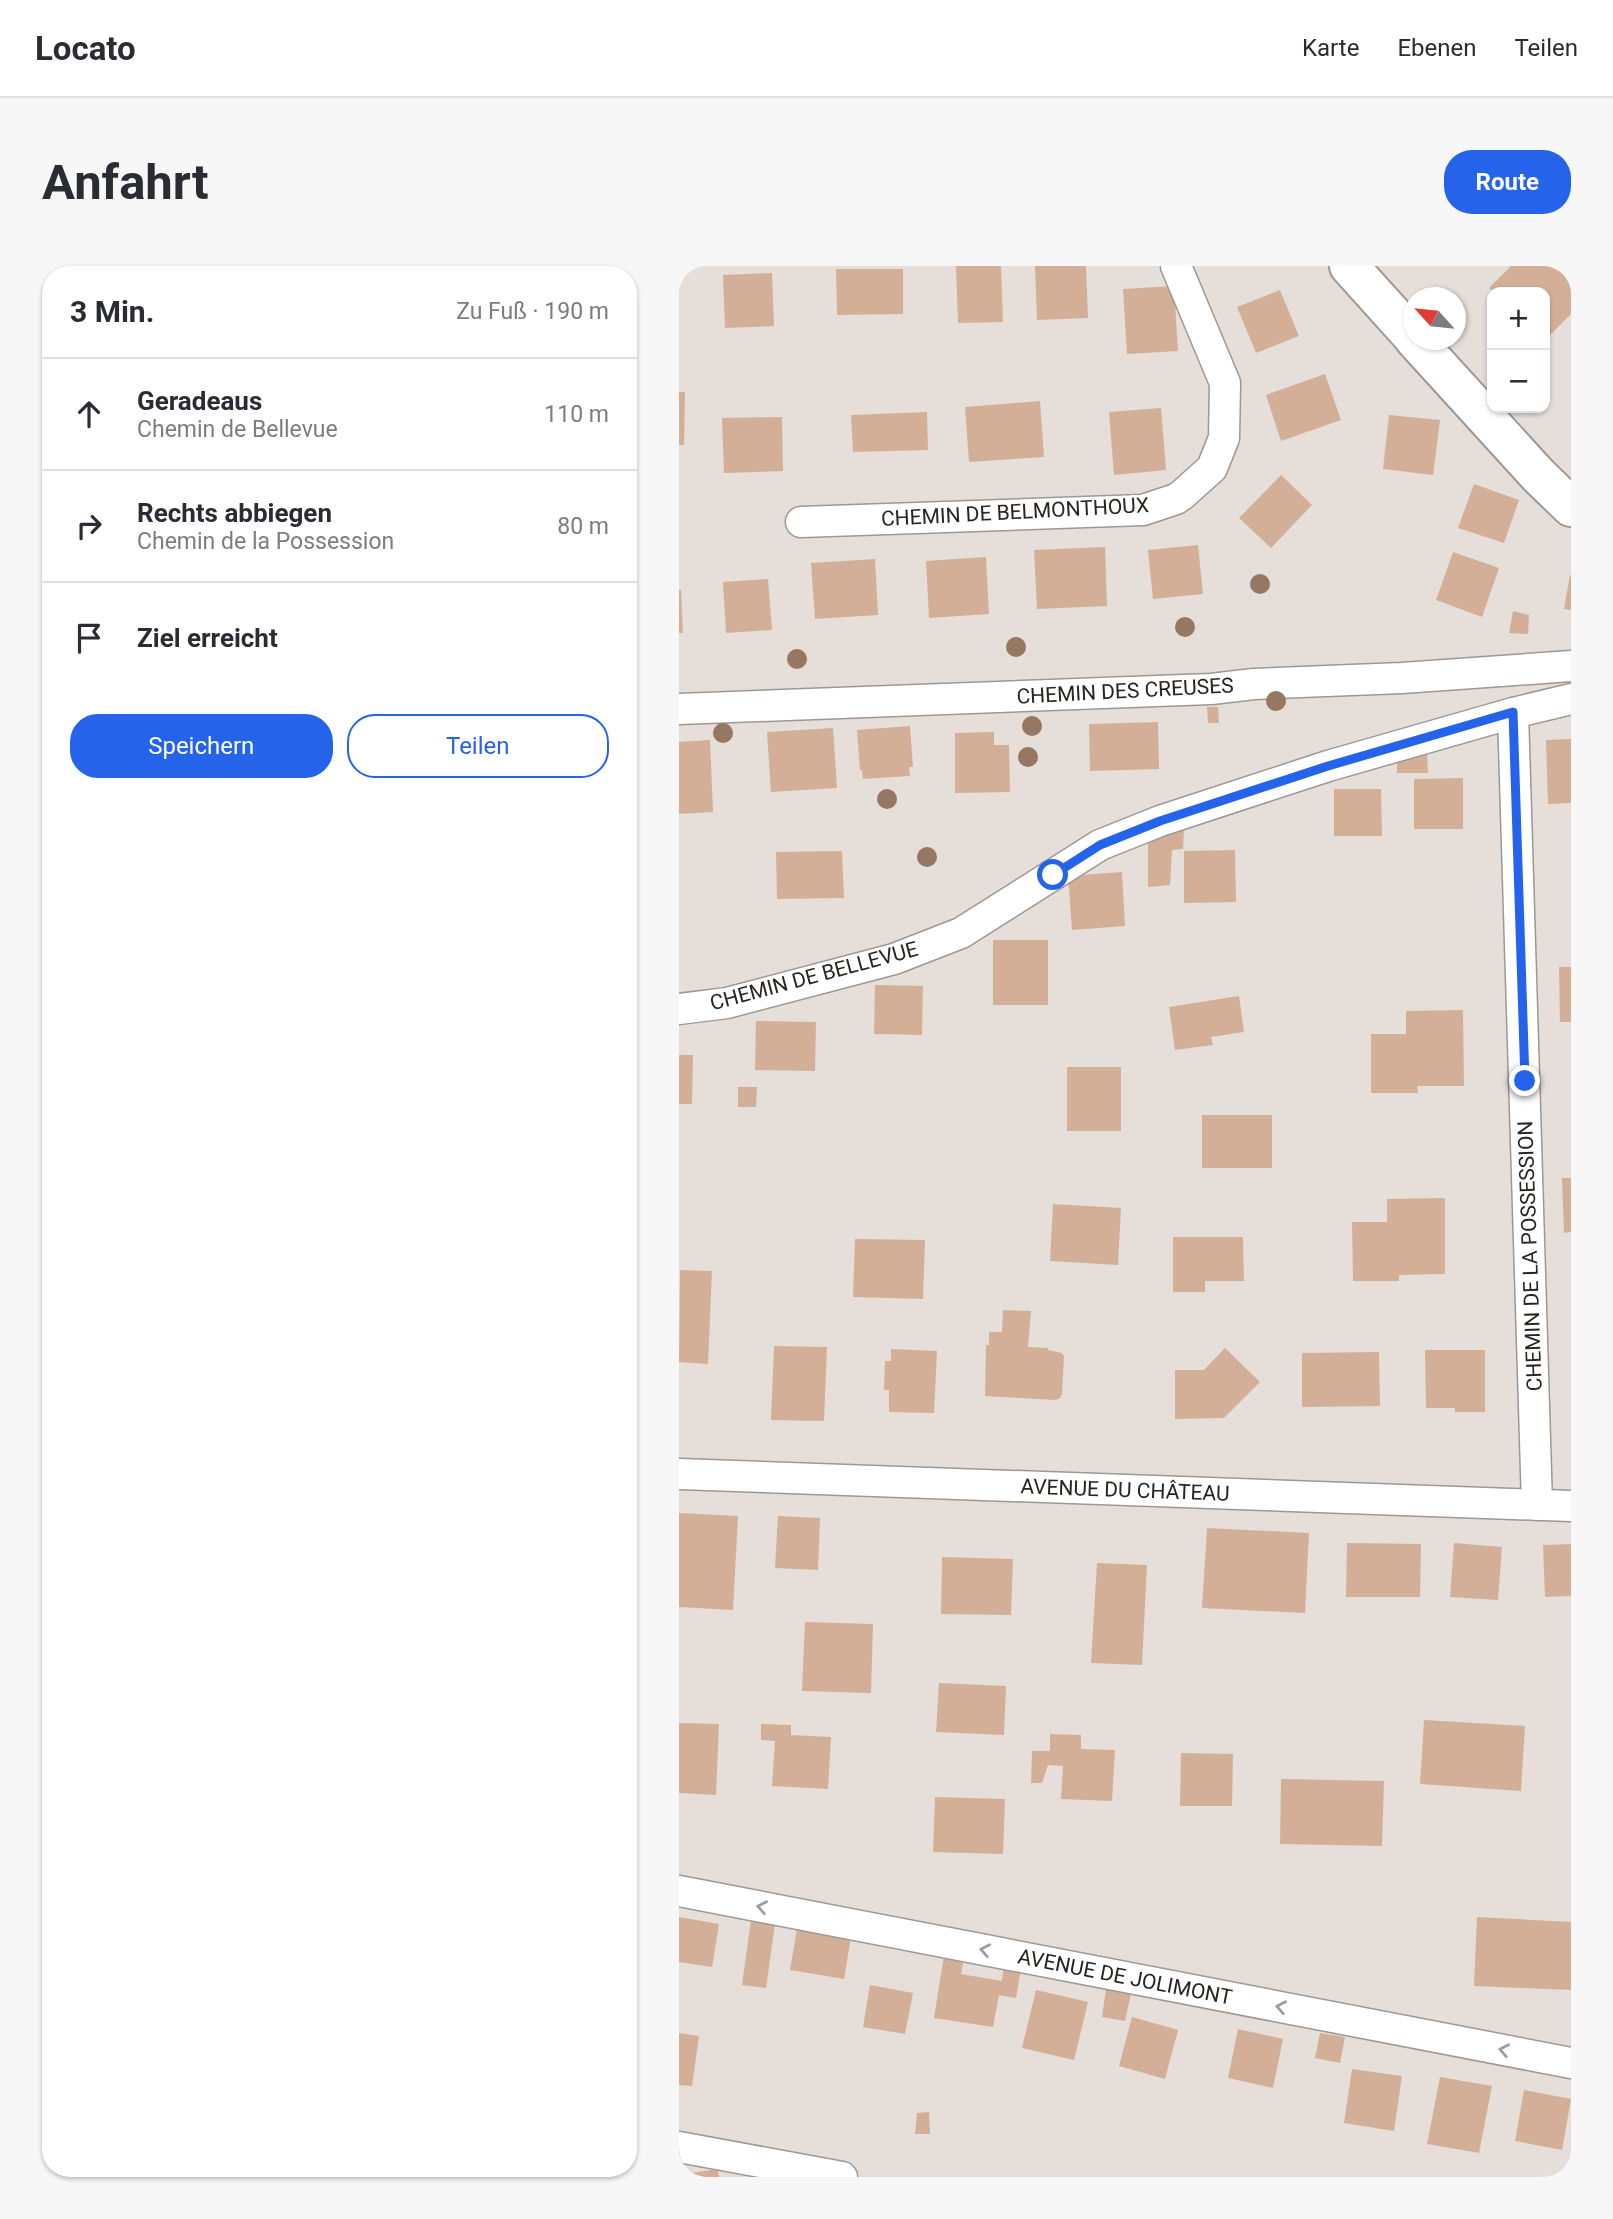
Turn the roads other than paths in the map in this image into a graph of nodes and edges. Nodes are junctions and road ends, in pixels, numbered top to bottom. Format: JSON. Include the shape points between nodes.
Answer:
{"nodes":[{"id":1,"x":1176,"y":266,"type":"edge"},
{"id":2,"x":1349,"y":266,"type":"edge"},
{"id":3,"x":1403,"y":326,"type":"edge"},
{"id":4,"x":1425,"y":350,"type":"edge"},
{"id":5,"x":1571,"y":507,"type":"edge"},
{"id":6,"x":801,"y":522,"type":"dead end"},
{"id":7,"x":1571,"y":666,"type":"edge"},
{"id":8,"x":1571,"y":699,"type":"edge"},
{"id":9,"x":679,"y":709,"type":"edge"},
{"id":10,"x":1513,"y":712,"type":"junction"},
{"id":11,"x":679,"y":1009,"type":"edge"},
{"id":12,"x":679,"y":1475,"type":"edge"},
{"id":13,"x":1537,"y":1505,"type":"junction"},
{"id":14,"x":1571,"y":1506,"type":"edge"},
{"id":15,"x":679,"y":1891,"type":"edge"},
{"id":16,"x":1571,"y":2063,"type":"edge"},
{"id":17,"x":679,"y":2147,"type":"edge"},
{"id":18,"x":842,"y":2177,"type":"edge"}],
"edges":[{"from":1,"to":6,"type":"street","name":"CHEMIN DE BELMONTHOUX","via":[[1224,383],[1224,438],[1212,468],[1182,495],[1143,510]]},
{"from":2,"to":3,"type":"street"},
{"from":4,"to":5,"type":"street"},
{"from":7,"to":9,"type":"street","name":"CHEMIN DES CREUSES","via":[[1211,689]]},
{"from":8,"to":10,"type":"street","name":"CHEMIN DE BELLEVUE"},
{"from":10,"to":11,"type":"street","name":"CHEMIN DE BELLEVUE","via":[[1160,821],[1100,845],[961,933],[894,959],[727,1003]]},
{"from":10,"to":13,"type":"street","name":"CHEMIN DE LA POSSESSION"},
{"from":12,"to":13,"type":"street","name":"AVENUE DU CHÂTEAU"},
{"from":13,"to":14,"type":"street","name":"AVENUE DU CHÂTEAU"},
{"from":16,"to":15,"type":"street","name":"AVENUE DE JOLIMONT","one_way":true},
{"from":17,"to":18,"type":"street"}]}
